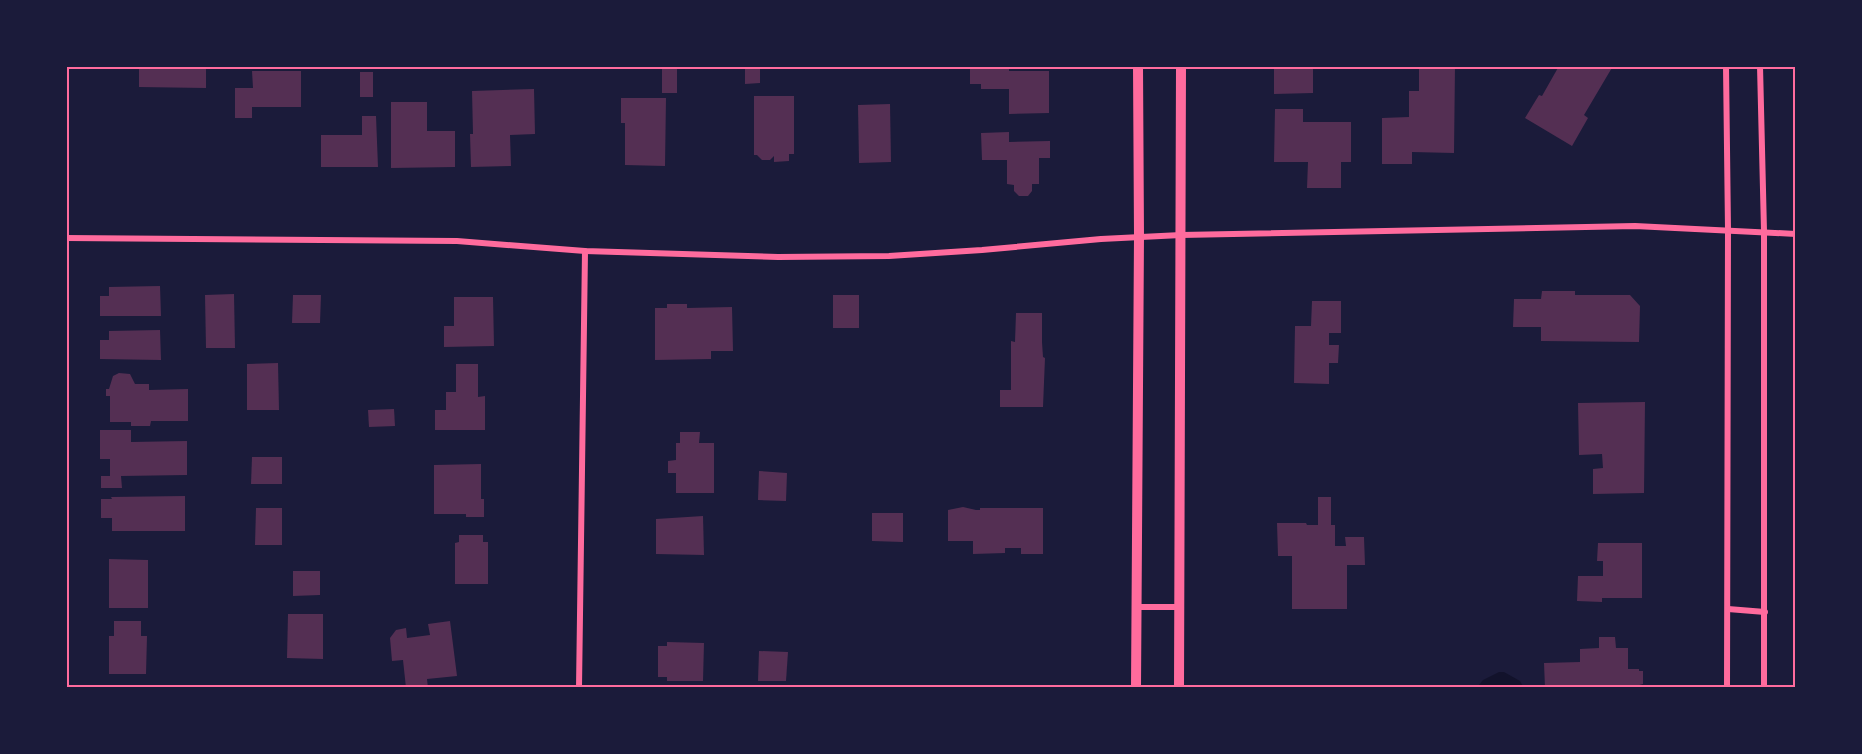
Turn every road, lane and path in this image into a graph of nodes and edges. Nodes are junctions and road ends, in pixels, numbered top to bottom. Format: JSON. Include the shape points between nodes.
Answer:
{"nodes":[{"id":1,"x":1138,"y":66,"type":"edge"},
{"id":2,"x":1181,"y":66,"type":"edge"},
{"id":3,"x":1726,"y":66,"type":"edge"},
{"id":4,"x":1760,"y":66,"type":"edge"},
{"id":5,"x":1728,"y":230,"type":"junction"},
{"id":6,"x":1764,"y":231,"type":"junction"},
{"id":7,"x":1796,"y":234,"type":"edge"},
{"id":8,"x":1181,"y":235,"type":"junction"},
{"id":9,"x":1139,"y":236,"type":"junction"},
{"id":10,"x":66,"y":238,"type":"edge"},
{"id":11,"x":585,"y":250,"type":"junction"},
{"id":12,"x":1136,"y":607,"type":"junction"},
{"id":13,"x":1179,"y":607,"type":"junction"},
{"id":14,"x":1728,"y":609,"type":"junction"},
{"id":15,"x":1765,"y":612,"type":"junction"},
{"id":16,"x":579,"y":688,"type":"edge"},
{"id":17,"x":1136,"y":688,"type":"edge"},
{"id":18,"x":1179,"y":688,"type":"edge"},
{"id":19,"x":1727,"y":688,"type":"edge"},
{"id":20,"x":1764,"y":688,"type":"edge"}],
"edges":[{"from":1,"to":9,"type":"street"},
{"from":2,"to":8,"type":"street"},
{"from":3,"to":5,"type":"street"},
{"from":4,"to":6,"type":"street"},
{"from":5,"to":6,"type":"street"},
{"from":5,"to":8,"type":"street","via":[[1635,226]]},
{"from":5,"to":14,"type":"street"},
{"from":6,"to":7,"type":"street"},
{"from":6,"to":15,"type":"street"},
{"from":8,"to":9,"type":"street"},
{"from":8,"to":13,"type":"street"},
{"from":9,"to":11,"type":"street","via":[[889,256],[778,257]]},
{"from":9,"to":12,"type":"street"},
{"from":10,"to":11,"type":"street","via":[[435,240]]},
{"from":11,"to":16,"type":"street"},
{"from":12,"to":13,"type":"street"},
{"from":12,"to":17,"type":"street"},
{"from":13,"to":18,"type":"street"},
{"from":14,"to":15,"type":"street"},
{"from":14,"to":19,"type":"street"},
{"from":15,"to":20,"type":"street"}]}
